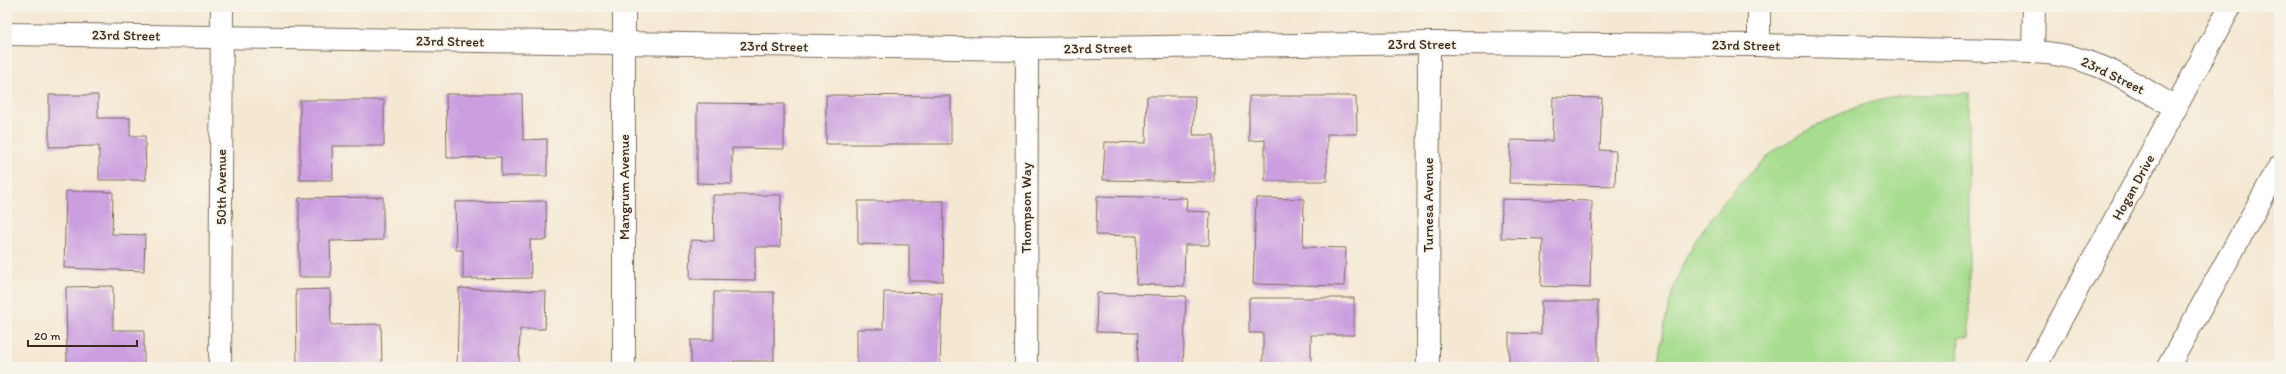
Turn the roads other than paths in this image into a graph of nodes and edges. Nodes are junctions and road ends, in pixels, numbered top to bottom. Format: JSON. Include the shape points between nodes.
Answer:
{"nodes":[{"id":1,"x":222,"y":7,"type":"edge"},
{"id":2,"x":624,"y":7,"type":"edge"},
{"id":3,"x":1759,"y":7,"type":"edge"},
{"id":4,"x":2034,"y":7,"type":"edge"},
{"id":5,"x":2230,"y":7,"type":"edge"},
{"id":6,"x":7,"y":34,"type":"edge"},
{"id":7,"x":222,"y":36,"type":"junction"},
{"id":8,"x":1429,"y":43,"type":"junction"},
{"id":9,"x":624,"y":44,"type":"junction"},
{"id":10,"x":1759,"y":45,"type":"junction"},
{"id":11,"x":1027,"y":49,"type":"junction"},
{"id":12,"x":2034,"y":52,"type":"junction"},
{"id":13,"x":2176,"y":108,"type":"junction"},
{"id":14,"x":2279,"y":168,"type":"edge"},
{"id":15,"x":220,"y":367,"type":"edge"},
{"id":16,"x":624,"y":367,"type":"edge"},
{"id":17,"x":1026,"y":367,"type":"edge"},
{"id":18,"x":1428,"y":367,"type":"edge"},
{"id":19,"x":2035,"y":367,"type":"edge"},
{"id":20,"x":2168,"y":367,"type":"edge"}],
"edges":[{"from":1,"to":7,"type":"street","name":"50th Avenue"},
{"from":2,"to":9,"type":"street","name":"Mangrum Avenue"},
{"from":3,"to":10,"type":"street"},
{"from":4,"to":12,"type":"street"},
{"from":5,"to":13,"type":"street","name":"Hogan Drive"},
{"from":6,"to":7,"type":"street","name":"23rd Street"},
{"from":7,"to":9,"type":"street","name":"23rd Street"},
{"from":7,"to":15,"type":"street","name":"50th Avenue"},
{"from":8,"to":10,"type":"street","name":"23rd Street"},
{"from":8,"to":11,"type":"street","name":"23rd Street"},
{"from":8,"to":18,"type":"street","name":"Turnesa Avenue"},
{"from":9,"to":11,"type":"street","name":"23rd Street"},
{"from":9,"to":16,"type":"street","name":"Mangrum Avenue"},
{"from":10,"to":12,"type":"street","name":"23rd Street"},
{"from":11,"to":17,"type":"street","name":"Thompson Way"},
{"from":12,"to":13,"type":"street","name":"23rd Street","via":[[2057,53],[2091,62]]},
{"from":13,"to":19,"type":"street","name":"Hogan Drive"},
{"from":14,"to":20,"type":"street"}]}
